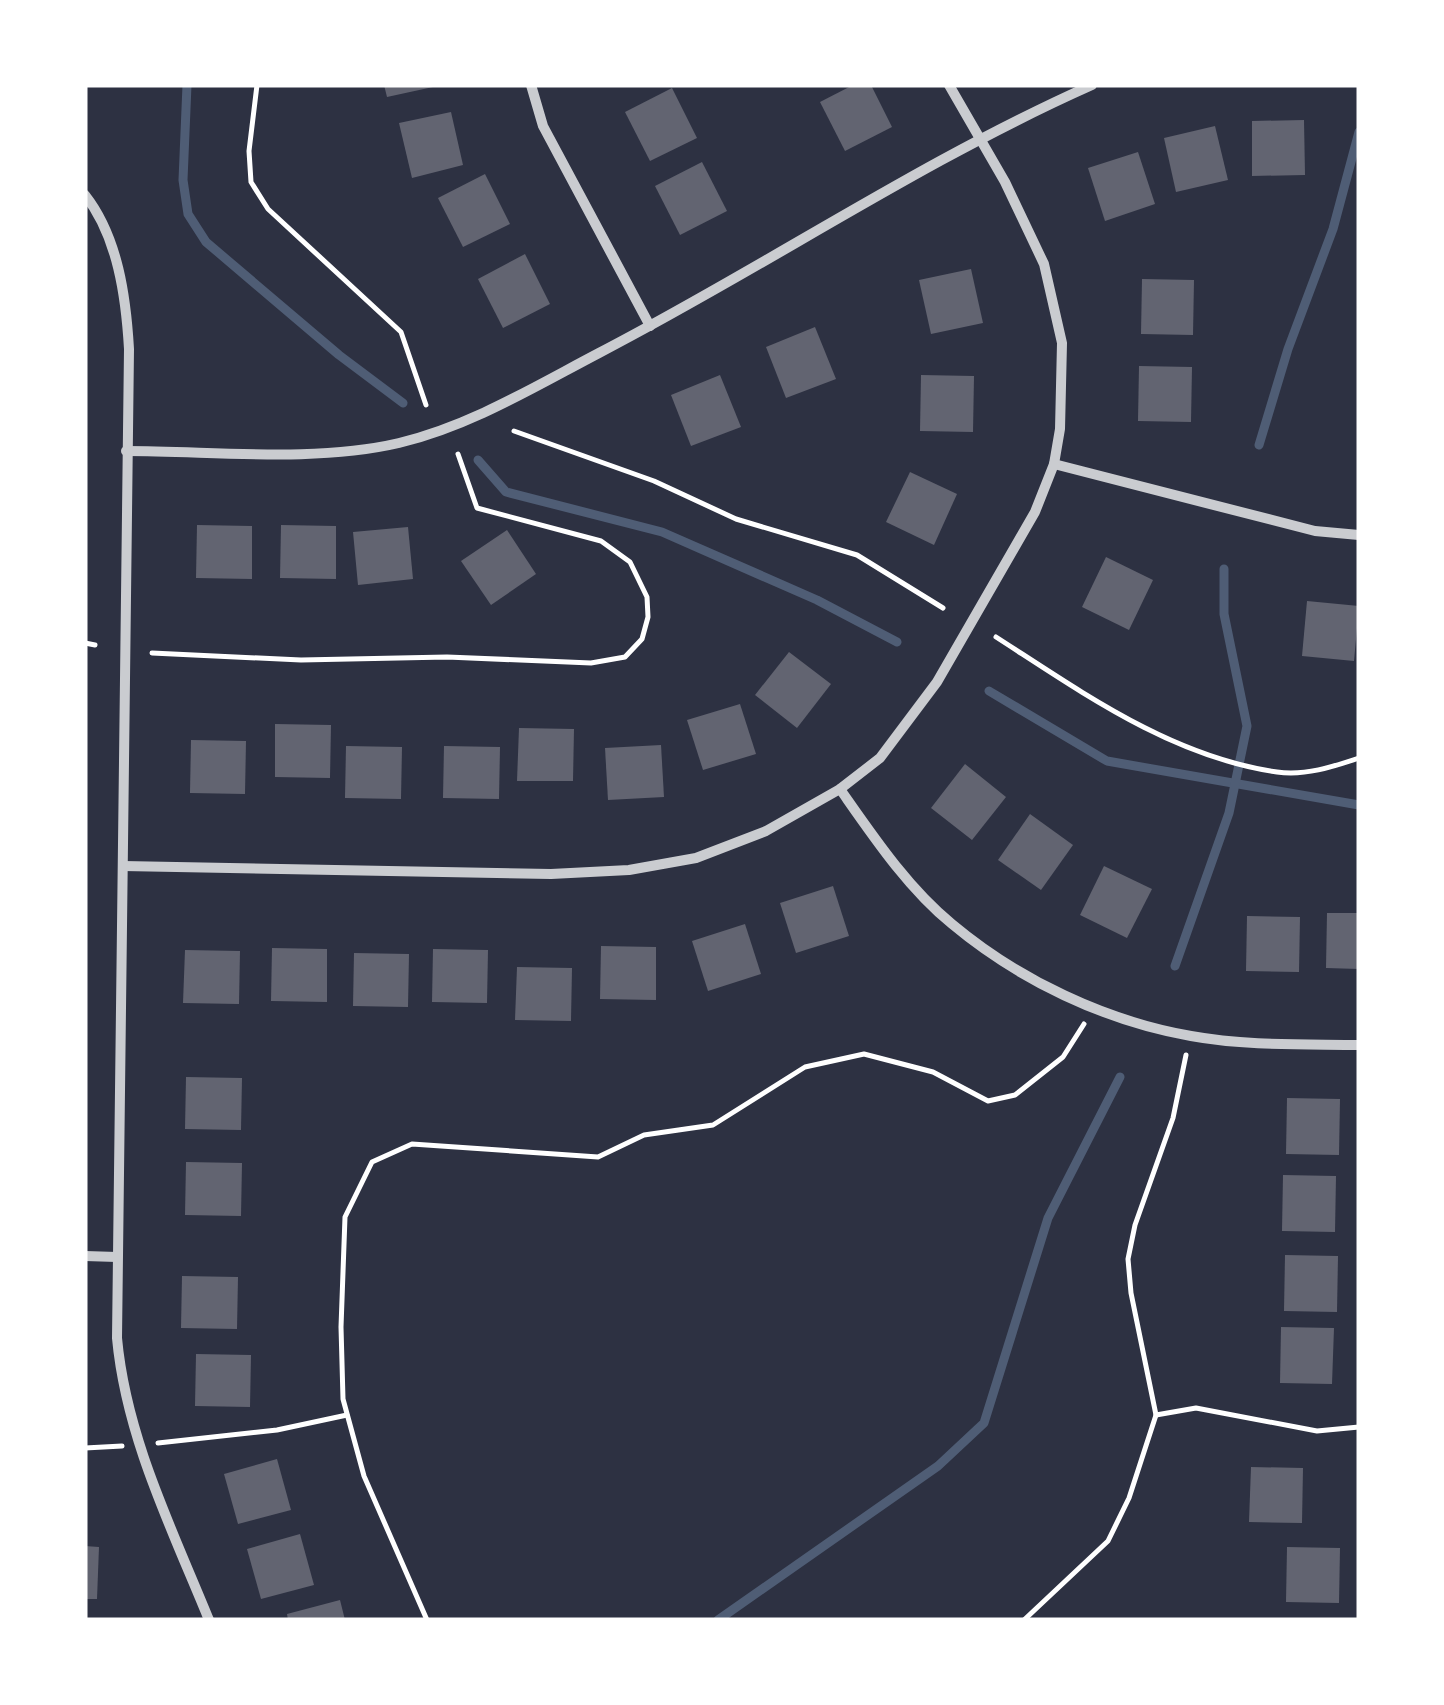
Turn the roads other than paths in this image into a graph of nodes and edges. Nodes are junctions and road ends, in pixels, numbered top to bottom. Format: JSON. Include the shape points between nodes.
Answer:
{"nodes":[{"id":1,"x":531,"y":85,"type":"edge"},
{"id":2,"x":950,"y":85,"type":"edge"},
{"id":3,"x":1092,"y":85,"type":"edge"},
{"id":4,"x":980,"y":139,"type":"junction"},
{"id":5,"x":85,"y":195,"type":"edge"},
{"id":6,"x":650,"y":326,"type":"junction"},
{"id":7,"x":126,"y":452,"type":"junction"},
{"id":8,"x":1054,"y":464,"type":"junction"},
{"id":9,"x":1359,"y":535,"type":"edge"},
{"id":10,"x":840,"y":789,"type":"junction"},
{"id":11,"x":123,"y":866,"type":"junction"},
{"id":12,"x":1359,"y":1045,"type":"edge"},
{"id":13,"x":85,"y":1256,"type":"edge"},
{"id":14,"x":117,"y":1257,"type":"junction"},
{"id":15,"x":209,"y":1620,"type":"edge"}],
"edges":[{"from":1,"to":6,"type":"street","via":[[544,126]]},
{"from":2,"to":4,"type":"street"},
{"from":3,"to":4,"type":"street"},
{"from":4,"to":6,"type":"street"},
{"from":4,"to":8,"type":"street","via":[[1044,264],[1062,342]]},
{"from":5,"to":7,"type":"street","via":[[116,260],[126,304]]},
{"from":6,"to":7,"type":"street","via":[[488,412],[398,443],[340,452]]},
{"from":7,"to":11,"type":"street"},
{"from":8,"to":9,"type":"street","via":[[1315,531]]},
{"from":8,"to":10,"type":"street","via":[[1034,512],[937,682],[880,758]]},
{"from":10,"to":11,"type":"street","via":[[713,852],[629,870]]},
{"from":10,"to":12,"type":"street","via":[[893,864],[951,924],[1026,976],[1091,1008],[1190,1036]]},
{"from":11,"to":14,"type":"street"},
{"from":13,"to":14,"type":"street"},
{"from":14,"to":15,"type":"street","via":[[121,1382]]}]}
